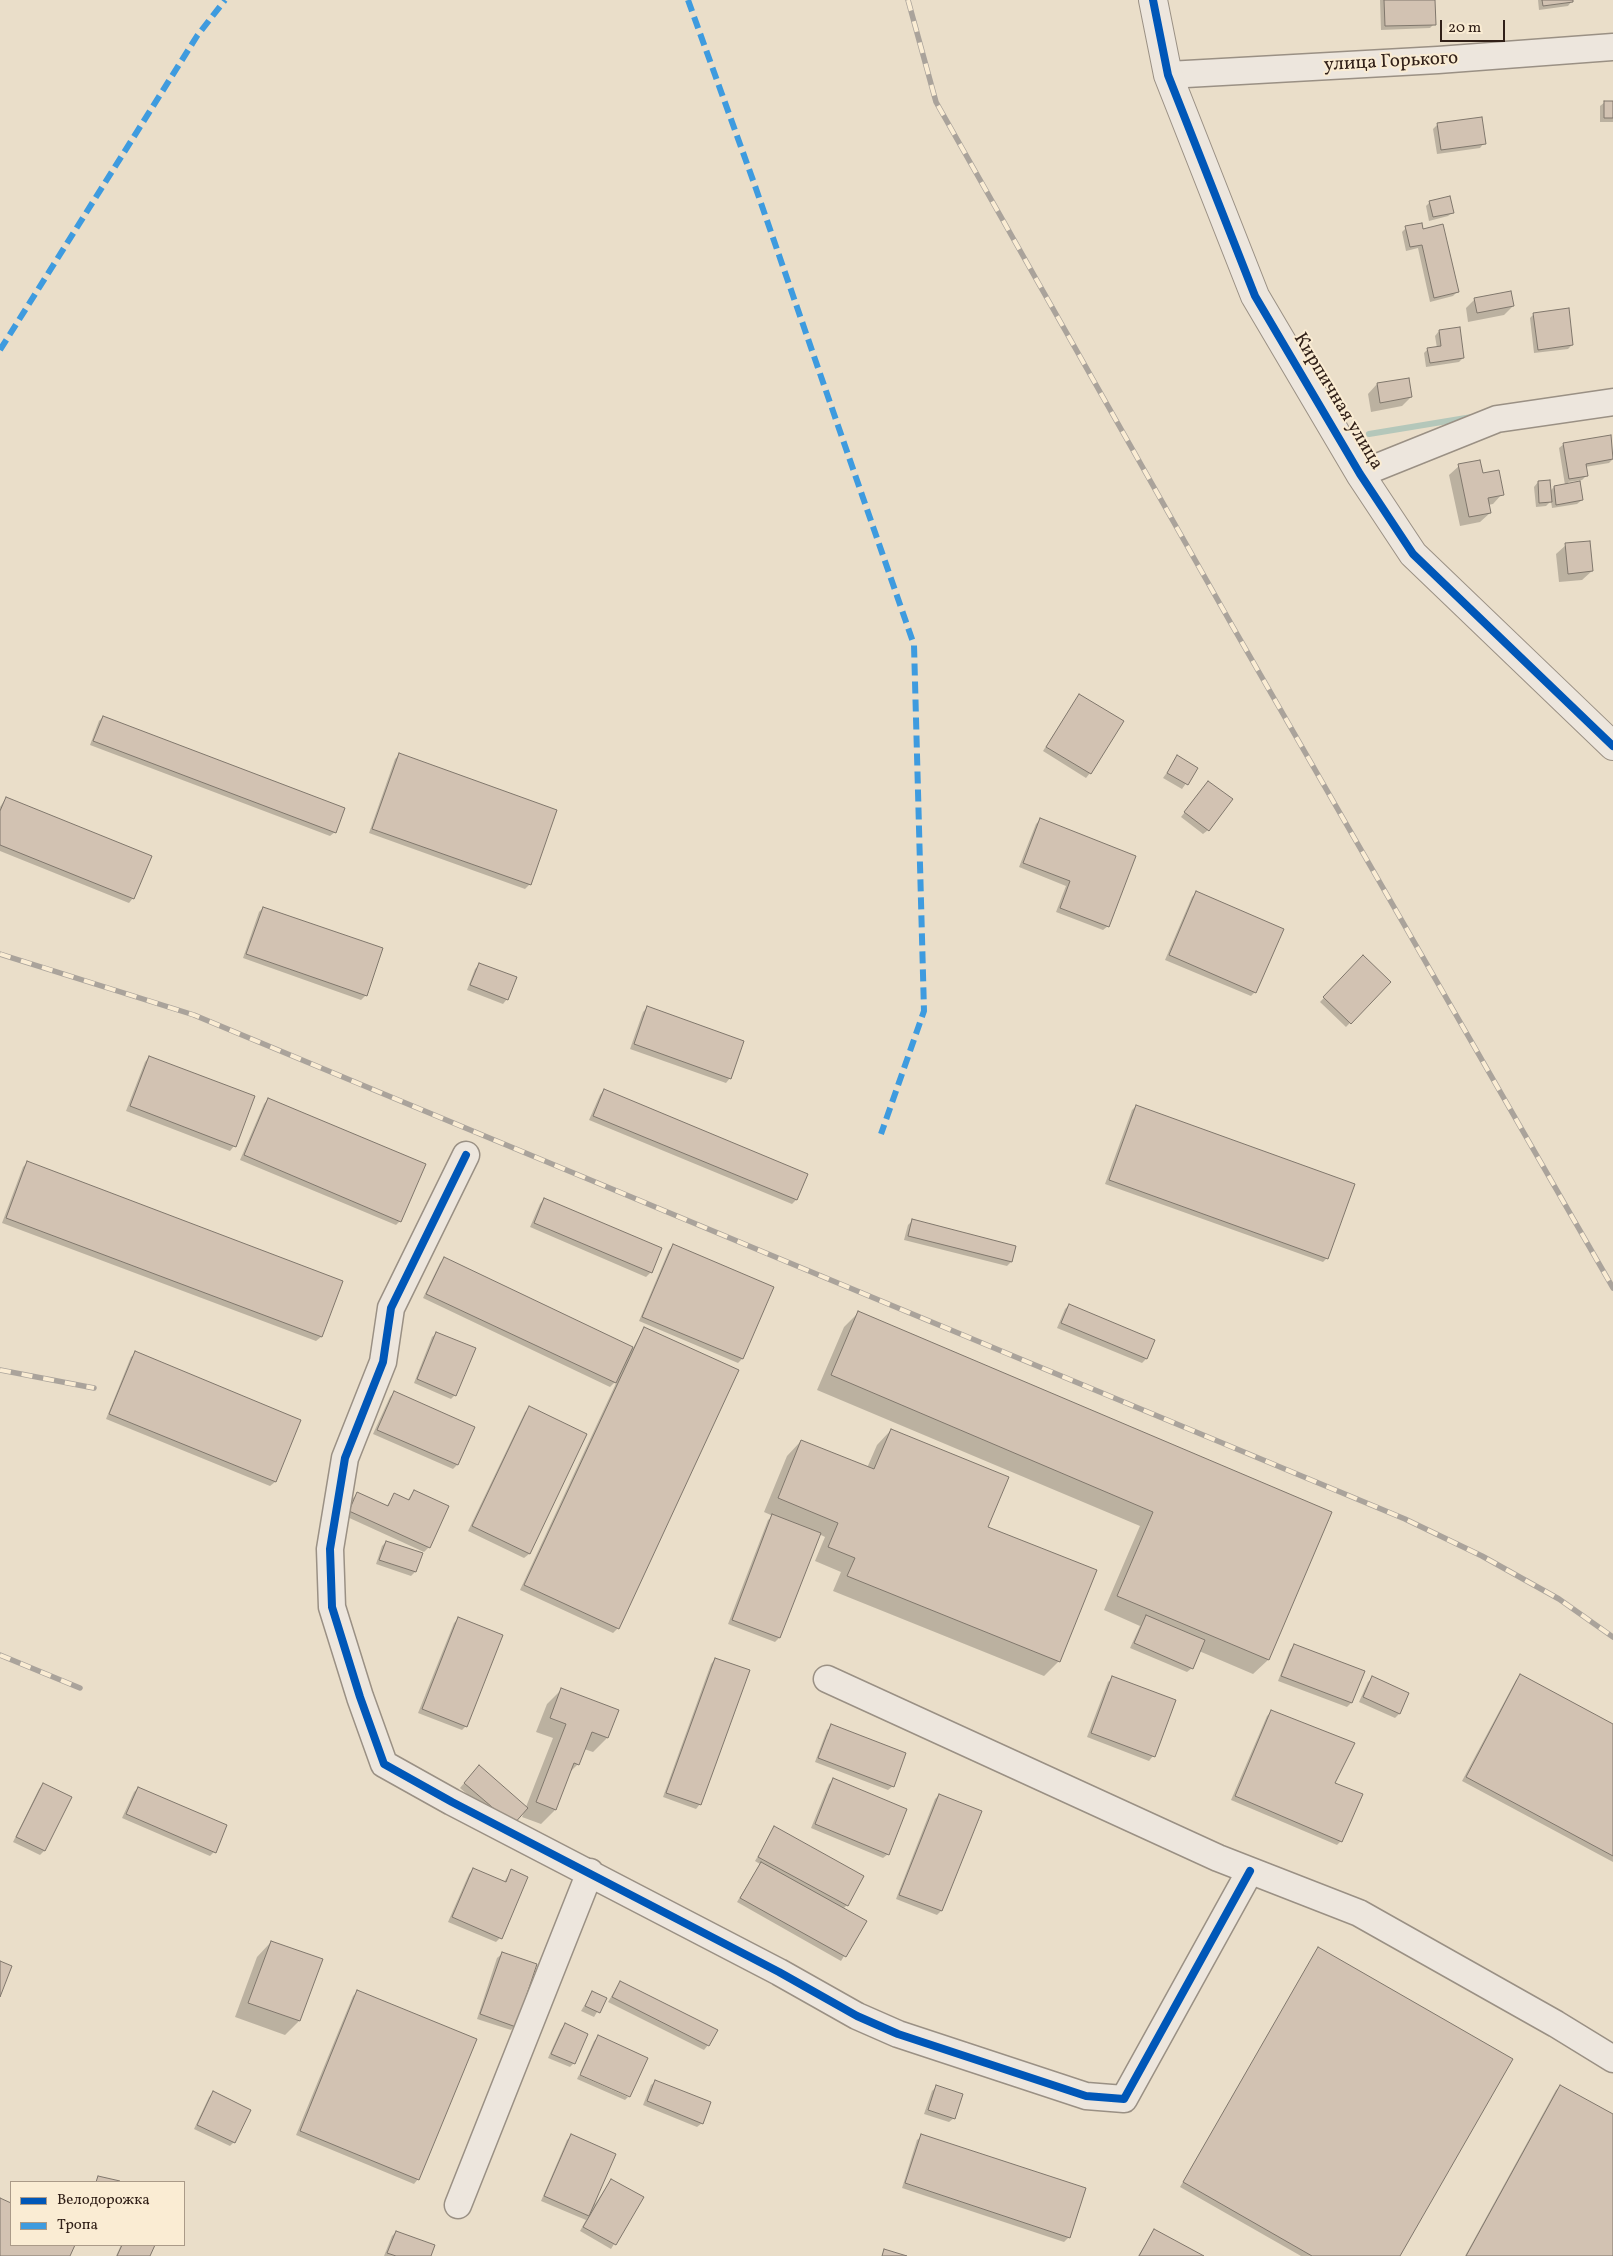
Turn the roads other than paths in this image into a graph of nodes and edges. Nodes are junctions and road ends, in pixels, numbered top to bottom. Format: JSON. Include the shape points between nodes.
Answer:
{"nodes":[{"id":1,"x":1153,"y":0,"type":"edge"},
{"id":2,"x":1613,"y":47,"type":"edge"},
{"id":3,"x":1168,"y":75,"type":"junction"},
{"id":4,"x":1613,"y":402,"type":"edge"},
{"id":5,"x":1360,"y":474,"type":"junction"},
{"id":6,"x":1613,"y":746,"type":"edge"},
{"id":7,"x":466,"y":1155,"type":"dead end"},
{"id":8,"x":826,"y":1679,"type":"dead end"},
{"id":9,"x":1250,"y":1871,"type":"junction"},
{"id":10,"x":590,"y":1872,"type":"junction"},
{"id":11,"x":1613,"y":2059,"type":"edge"},
{"id":12,"x":458,"y":2205,"type":"dead end"}],
"edges":[{"from":1,"to":3,"type":"street","name":"Кирпичная улица"},
{"from":2,"to":3,"type":"street","name":"улица Горького"},
{"from":3,"to":5,"type":"street","name":"Кирпичная улица","via":[[1255,296]]},
{"from":4,"to":5,"type":"street","via":[[1497,419]]},
{"from":5,"to":6,"type":"street","name":"Кирпичная улица","via":[[1413,554]]},
{"from":7,"to":10,"type":"street","via":[[391,1308],[383,1362],[346,1458],[330,1549],[332,1607],[384,1764]]},
{"from":8,"to":9,"type":"street"},
{"from":9,"to":10,"type":"street","via":[[1124,2099],[1086,2096],[898,2034],[857,2016]]},
{"from":9,"to":11,"type":"street","via":[[1359,1913]]},
{"from":10,"to":12,"type":"street"}]}
